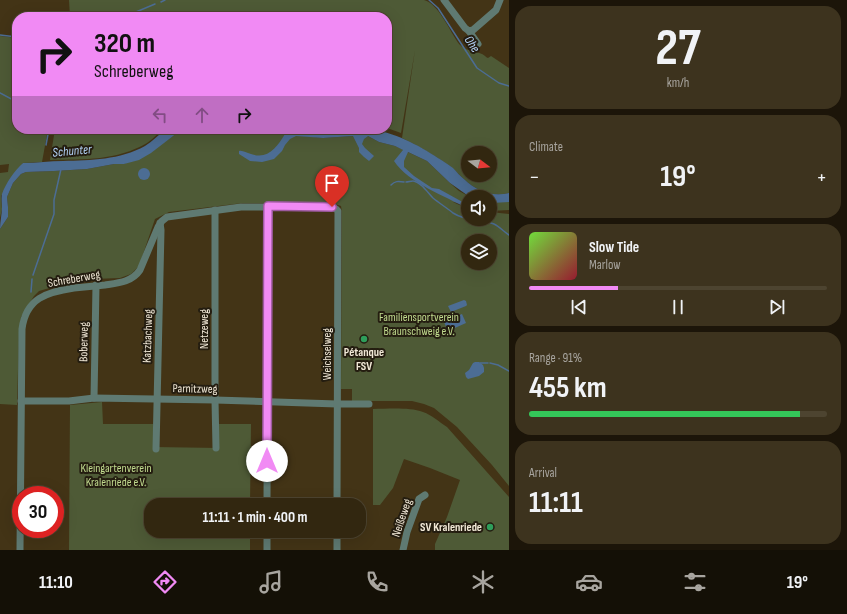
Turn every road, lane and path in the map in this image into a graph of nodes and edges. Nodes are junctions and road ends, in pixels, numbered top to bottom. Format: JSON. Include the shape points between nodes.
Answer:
{"nodes":[{"id":1,"x":444,"y":0,"type":"edge"},
{"id":2,"x":500,"y":0,"type":"edge"},
{"id":3,"x":469,"y":31,"type":"junction"},
{"id":4,"x":478,"y":44,"type":"dead end"},
{"id":5,"x":268,"y":206,"type":"junction"},
{"id":6,"x":215,"y":210,"type":"junction"},
{"id":7,"x":160,"y":223,"type":"junction"},
{"id":8,"x":96,"y":285,"type":"junction"},
{"id":9,"x":94,"y":398,"type":"junction"},
{"id":10,"x":156,"y":400,"type":"junction"},
{"id":11,"x":215,"y":400,"type":"junction"},
{"id":12,"x":21,"y":401,"type":"junction"},
{"id":13,"x":268,"y":402,"type":"junction"},
{"id":14,"x":338,"y":404,"type":"junction"},
{"id":15,"x":369,"y":404,"type":"dead end"},
{"id":16,"x":216,"y":448,"type":"dead end"},
{"id":17,"x":156,"y":449,"type":"dead end"},
{"id":18,"x":424,"y":495,"type":"dead end"},
{"id":19,"x":267,"y":498,"type":"edge"},
{"id":20,"x":337,"y":498,"type":"edge"},
{"id":21,"x":267,"y":538,"type":"edge"},
{"id":22,"x":337,"y":538,"type":"edge"},
{"id":23,"x":20,"y":550,"type":"edge"},
{"id":24,"x":267,"y":550,"type":"edge"},
{"id":25,"x":337,"y":550,"type":"edge"},
{"id":26,"x":403,"y":550,"type":"edge"}],
"edges":[{"from":1,"to":3,"type":"street"},
{"from":2,"to":3,"type":"street","via":[[496,10]]},
{"from":3,"to":4,"type":"street"},
{"from":5,"to":6,"type":"street"},
{"from":5,"to":13,"type":"street"},
{"from":5,"to":14,"type":"street","name":"Weichselweg","via":[[332,207],[338,214]]},
{"from":6,"to":7,"type":"street","via":[[167,217]]},
{"from":6,"to":11,"type":"street","name":"Netzeweg"},
{"from":7,"to":8,"type":"street","name":"Schreberweg","via":[[136,275],[125,282]]},
{"from":7,"to":10,"type":"street","name":"Katzbachweg","via":[[162,230]]},
{"from":8,"to":9,"type":"street","name":"Boberweg"},
{"from":8,"to":12,"type":"street","name":"Schreberweg","via":[[46,294],[26,313],[22,329]]},
{"from":9,"to":10,"type":"street","name":"Parnitzweg"},
{"from":9,"to":12,"type":"street","name":"Parnitzweg"},
{"from":10,"to":11,"type":"street","name":"Parnitzweg"},
{"from":10,"to":17,"type":"street","name":"Katzbachweg"},
{"from":11,"to":13,"type":"street","name":"Parnitzweg"},
{"from":11,"to":16,"type":"street","name":"Netzeweg"},
{"from":12,"to":23,"type":"street","name":"Schreberweg"},
{"from":13,"to":14,"type":"street","name":"Parnitzweg"},
{"from":13,"to":19,"type":"street"},
{"from":14,"to":15,"type":"street","name":"Parnitzweg"},
{"from":14,"to":20,"type":"street","name":"Weichselweg"},
{"from":18,"to":26,"type":"street","name":"Neißeweg","via":[[419,499]]},
{"from":21,"to":24,"type":"street"},
{"from":22,"to":25,"type":"street"}]}
